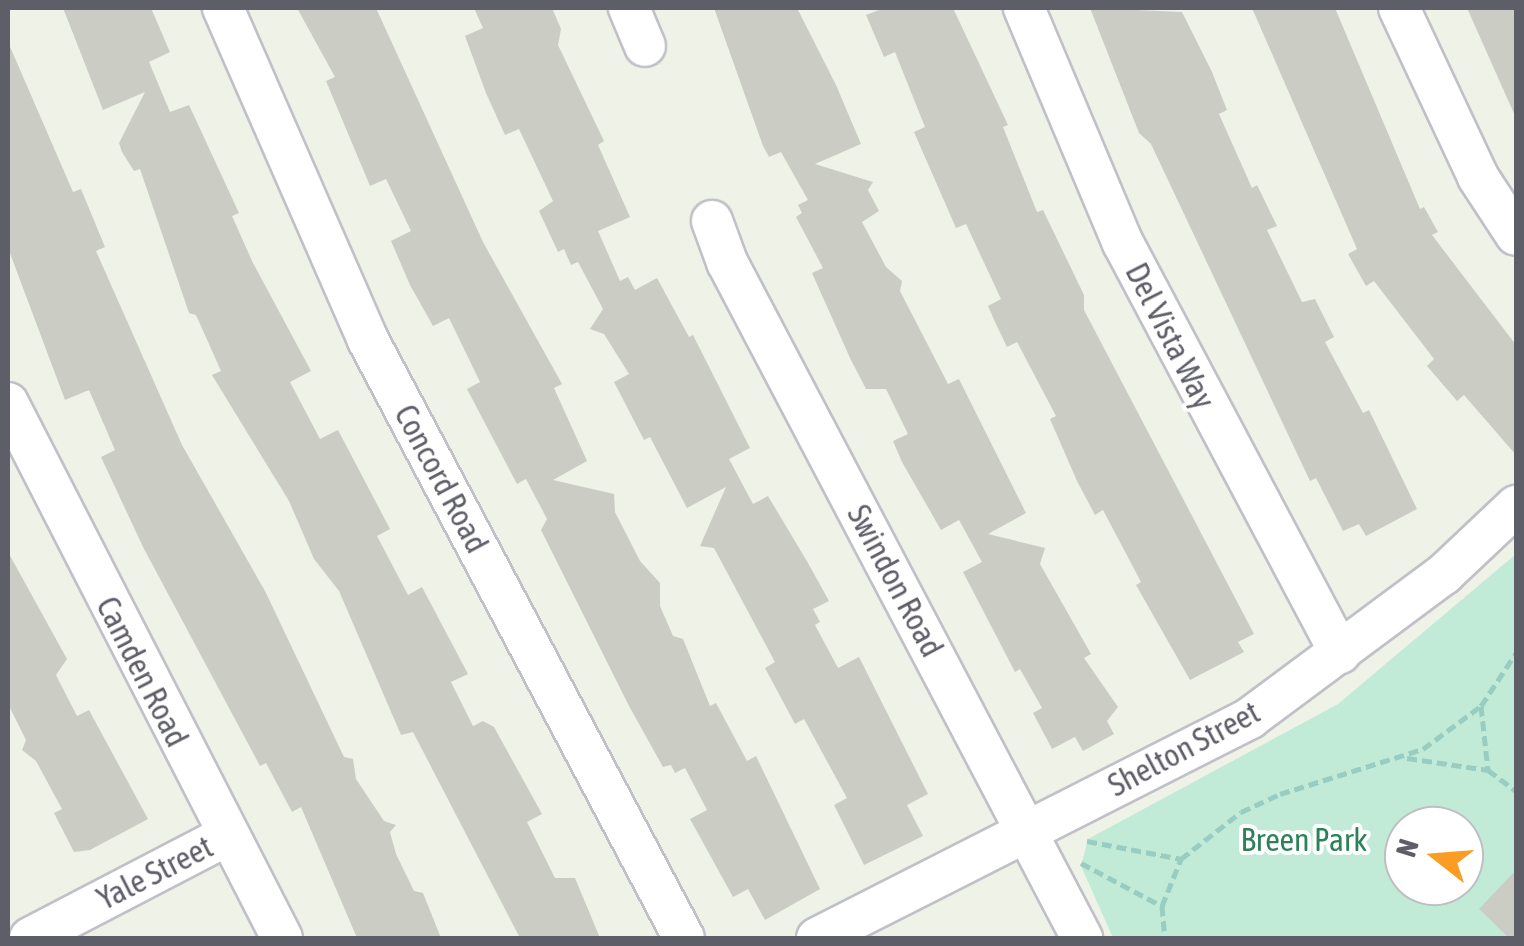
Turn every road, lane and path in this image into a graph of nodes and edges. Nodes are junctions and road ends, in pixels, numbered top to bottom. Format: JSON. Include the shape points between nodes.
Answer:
{"nodes":[{"id":1,"x":223,"y":8,"type":"edge"},
{"id":2,"x":629,"y":8,"type":"edge"},
{"id":3,"x":1024,"y":8,"type":"edge"},
{"id":4,"x":1398,"y":8,"type":"edge"},
{"id":5,"x":645,"y":46,"type":"dead end"},
{"id":6,"x":1510,"y":217,"type":"edge"},
{"id":7,"x":712,"y":221,"type":"dead end"},
{"id":8,"x":8,"y":403,"type":"edge"},
{"id":9,"x":1516,"y":506,"type":"edge"},
{"id":10,"x":1340,"y":653,"type":"junction"},
{"id":11,"x":1516,"y":653,"type":"edge"},
{"id":12,"x":1481,"y":706,"type":"junction"},
{"id":13,"x":1406,"y":758,"type":"junction"},
{"id":14,"x":1488,"y":770,"type":"junction"},
{"id":15,"x":1516,"y":792,"type":"edge"},
{"id":16,"x":1024,"y":830,"type":"junction"},
{"id":17,"x":226,"y":836,"type":"junction"},
{"id":18,"x":1084,"y":840,"type":"dead end"},
{"id":19,"x":1181,"y":859,"type":"junction"},
{"id":20,"x":1078,"y":862,"type":"dead end"},
{"id":21,"x":1162,"y":906,"type":"junction"},
{"id":22,"x":30,"y":938,"type":"edge"},
{"id":23,"x":282,"y":938,"type":"edge"},
{"id":24,"x":684,"y":938,"type":"edge"},
{"id":25,"x":817,"y":938,"type":"edge"},
{"id":26,"x":1082,"y":938,"type":"edge"},
{"id":27,"x":1165,"y":938,"type":"edge"}],
"edges":[{"from":1,"to":24,"type":"street","name":"Concord Road","via":[[368,340]]},
{"from":2,"to":5,"type":"street"},
{"from":3,"to":10,"type":"street","name":"Del Vista Way","via":[[1123,243]]},
{"from":4,"to":6,"type":"street"},
{"from":7,"to":16,"type":"street","name":"Swindon Road"},
{"from":8,"to":17,"type":"street","name":"Camden Road"},
{"from":9,"to":10,"type":"street","name":"Shelton Street","via":[[1444,574]]},
{"from":10,"to":16,"type":"street","name":"Shelton Street","via":[[1250,718]]},
{"from":11,"to":12,"type":"path"},
{"from":12,"to":13,"type":"path"},
{"from":12,"to":14,"type":"path"},
{"from":13,"to":14,"type":"path"},
{"from":13,"to":19,"type":"path","via":[[1280,794],[1241,812]]},
{"from":14,"to":15,"type":"path"},
{"from":16,"to":25,"type":"street","name":"Shelton Street"},
{"from":16,"to":26,"type":"street","name":"Swindon Road"},
{"from":17,"to":22,"type":"street","name":"Yale Street"},
{"from":17,"to":23,"type":"street","name":"Camden Road"},
{"from":18,"to":19,"type":"path"},
{"from":19,"to":21,"type":"path"},
{"from":20,"to":21,"type":"path"},
{"from":21,"to":27,"type":"path"}]}
